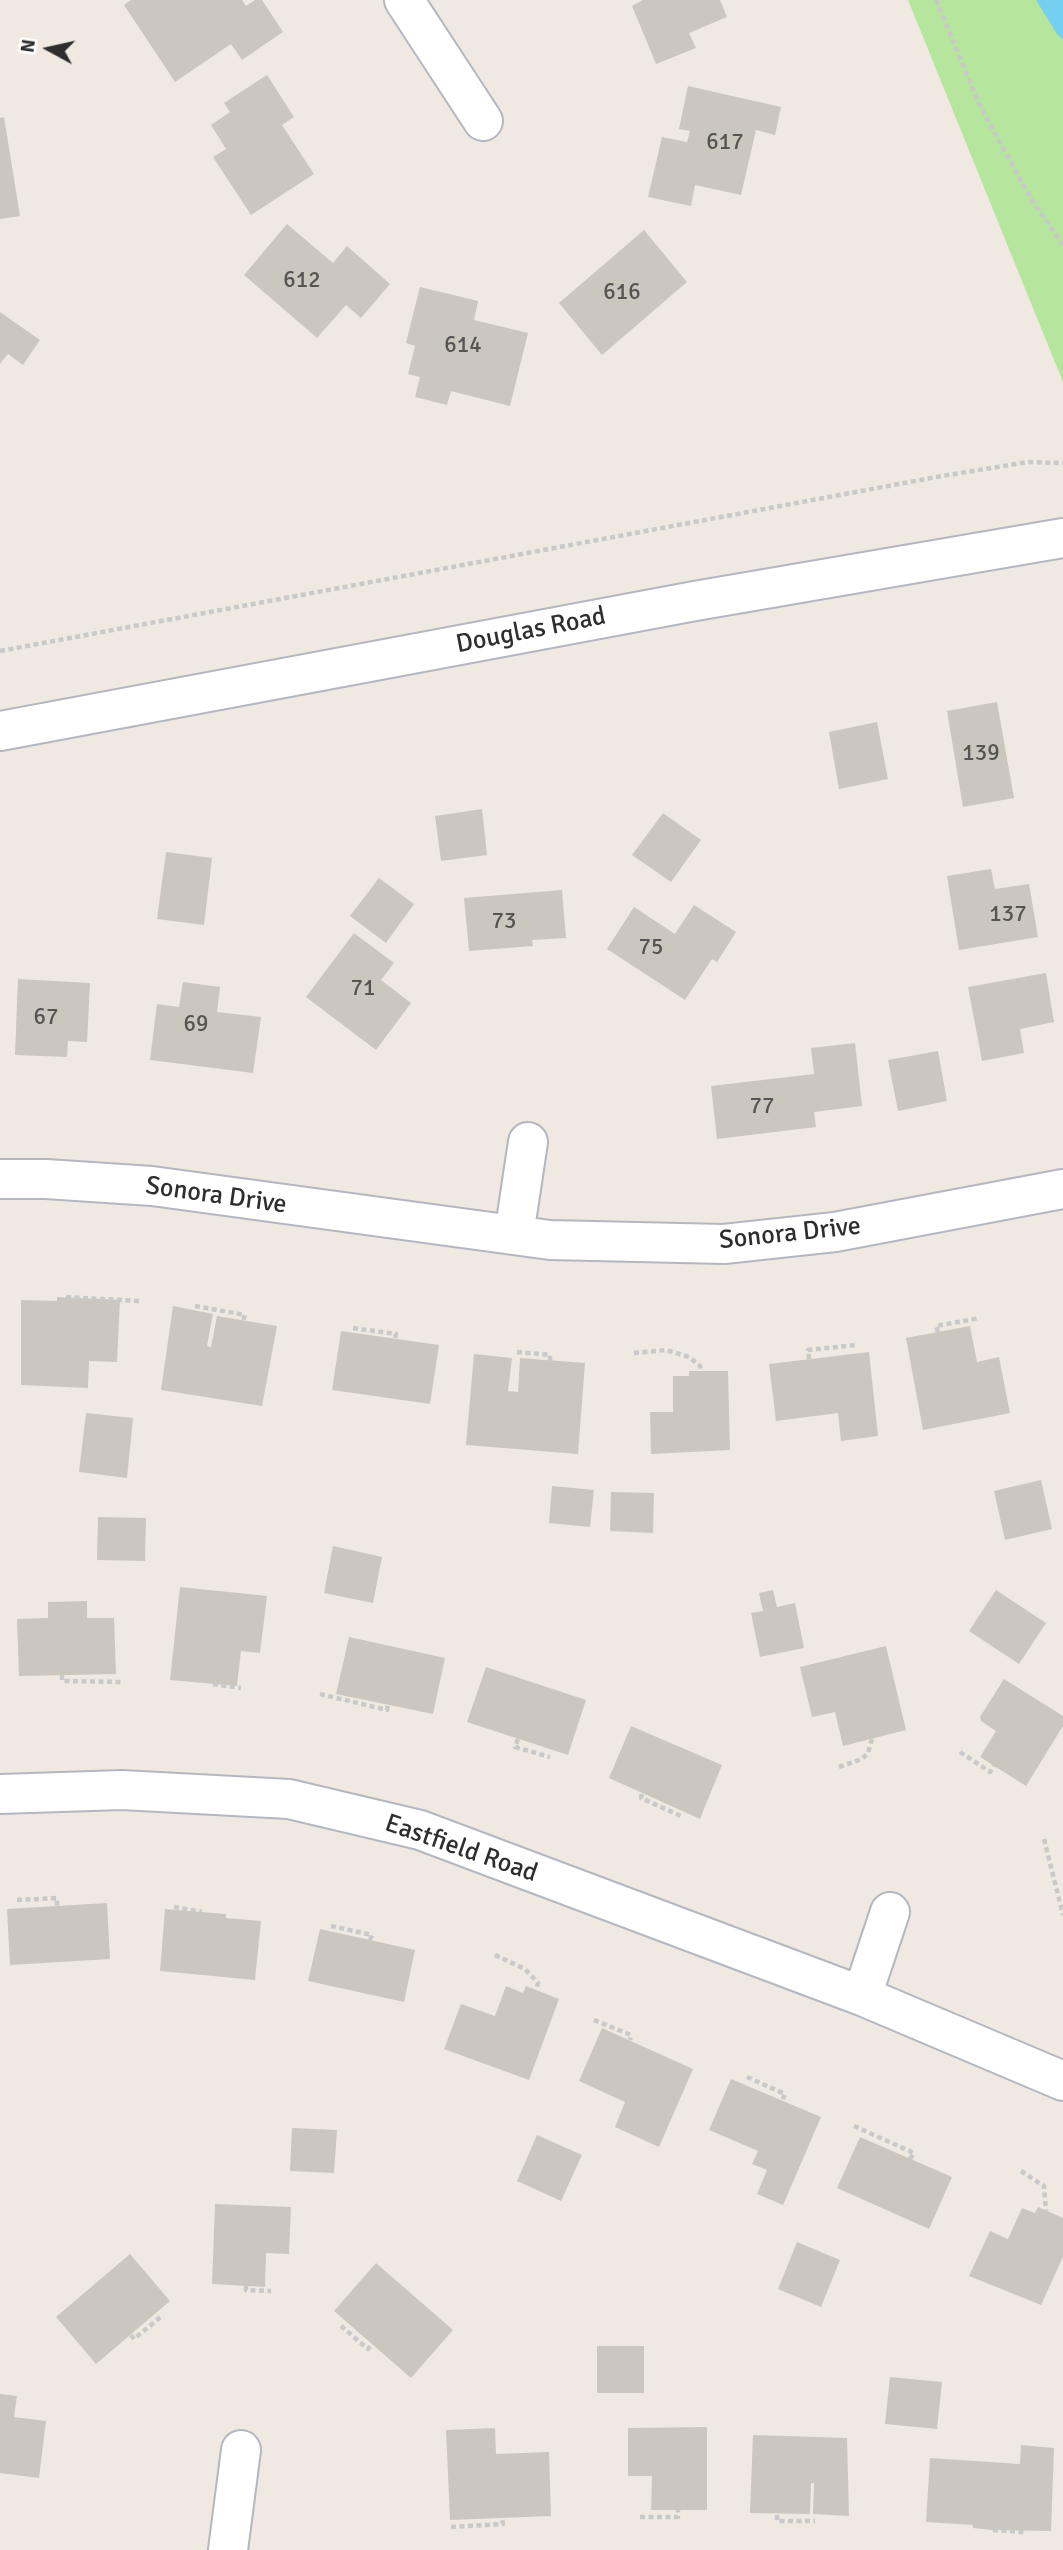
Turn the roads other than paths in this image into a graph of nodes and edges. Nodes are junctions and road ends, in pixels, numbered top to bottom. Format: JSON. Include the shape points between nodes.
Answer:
{"nodes":[{"id":1,"x":404,"y":0,"type":"edge"},
{"id":2,"x":483,"y":121,"type":"dead end"},
{"id":3,"x":1063,"y":538,"type":"edge"},
{"id":4,"x":0,"y":731,"type":"edge"},
{"id":5,"x":527,"y":1142,"type":"dead end"},
{"id":6,"x":0,"y":1180,"type":"edge"},
{"id":7,"x":1063,"y":1189,"type":"edge"},
{"id":8,"x":514,"y":1236,"type":"junction"},
{"id":9,"x":0,"y":1794,"type":"edge"},
{"id":10,"x":891,"y":1912,"type":"dead end"},
{"id":11,"x":862,"y":1996,"type":"junction"},
{"id":12,"x":1063,"y":2081,"type":"edge"},
{"id":13,"x":241,"y":2450,"type":"dead end"},
{"id":14,"x":228,"y":2550,"type":"edge"}],
"edges":[{"from":1,"to":2,"type":"street"},
{"from":3,"to":4,"type":"street","name":"Douglas Road","via":[[681,603]]},
{"from":5,"to":8,"type":"street"},
{"from":6,"to":8,"type":"street","name":"Sonora Drive","via":[[152,1186]]},
{"from":7,"to":8,"type":"street","name":"Sonora Drive","via":[[835,1232],[724,1244]]},
{"from":9,"to":11,"type":"street","name":"Eastfield Road","via":[[122,1790],[289,1799],[325,1807],[420,1830]]},
{"from":10,"to":11,"type":"street"},
{"from":11,"to":12,"type":"street","name":"Eastfield Road"},
{"from":13,"to":14,"type":"street"}]}
